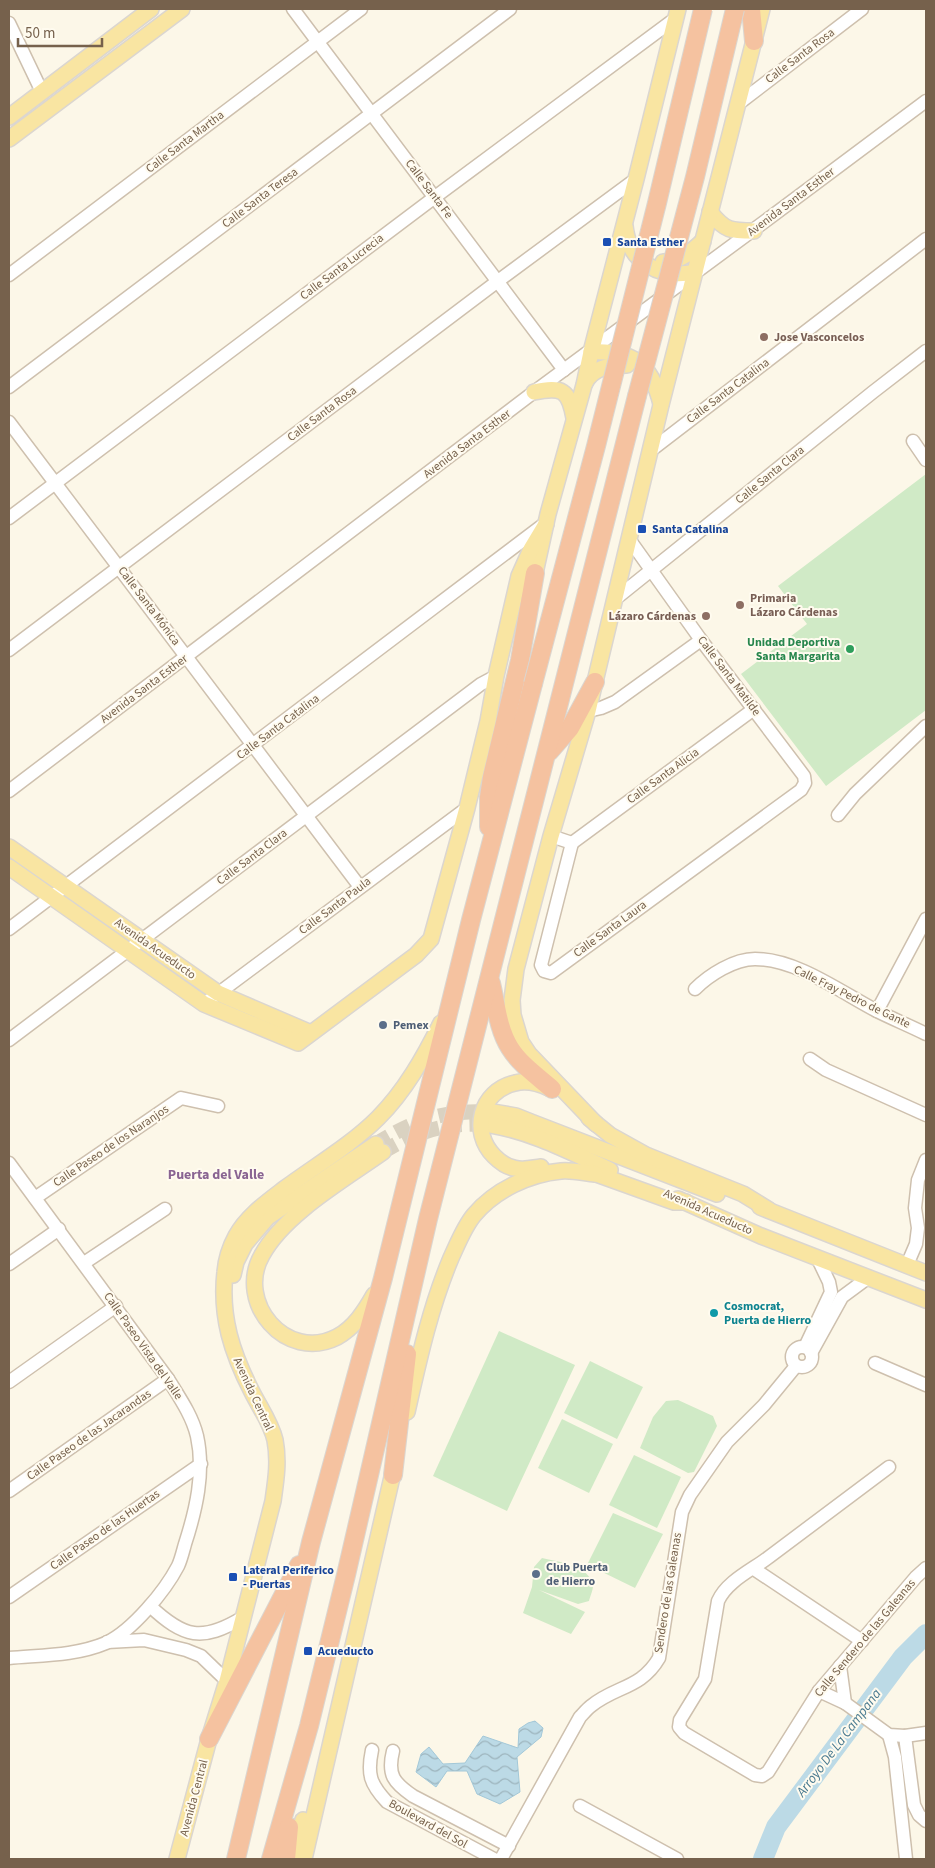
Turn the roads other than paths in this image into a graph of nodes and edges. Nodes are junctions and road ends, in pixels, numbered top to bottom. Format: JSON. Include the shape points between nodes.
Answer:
{"nodes":[{"id":1,"x":151,"y":9,"type":"edge"},
{"id":2,"x":182,"y":9,"type":"edge"},
{"id":3,"x":293,"y":9,"type":"edge"},
{"id":4,"x":361,"y":9,"type":"edge"},
{"id":5,"x":510,"y":9,"type":"edge"},
{"id":6,"x":703,"y":9,"type":"edge"},
{"id":7,"x":735,"y":9,"type":"edge"},
{"id":8,"x":751,"y":9,"type":"edge"},
{"id":9,"x":762,"y":9,"type":"edge"},
{"id":10,"x":862,"y":9,"type":"edge"},
{"id":11,"x":677,"y":13,"type":"edge"},
{"id":12,"x":9,"y":23,"type":"edge"},
{"id":13,"x":318,"y":41,"type":"junction"},
{"id":14,"x":754,"y":41,"type":"junction"},
{"id":15,"x":42,"y":92,"type":"junction"},
{"id":16,"x":926,"y":100,"type":"edge"},
{"id":17,"x":738,"y":104,"type":"junction"},
{"id":18,"x":372,"y":113,"type":"junction"},
{"id":19,"x":9,"y":117,"type":"edge"},
{"id":20,"x":9,"y":140,"type":"edge"},
{"id":21,"x":636,"y":179,"type":"junction"},
{"id":22,"x":435,"y":197,"type":"junction"},
{"id":23,"x":710,"y":212,"type":"junction"},
{"id":24,"x":625,"y":222,"type":"junction"},
{"id":25,"x":754,"y":231,"type":"junction"},
{"id":26,"x":926,"y":239,"type":"edge"},
{"id":27,"x":703,"y":241,"type":"junction"},
{"id":28,"x":634,"y":252,"type":"junction"},
{"id":29,"x":695,"y":272,"type":"junction"},
{"id":30,"x":9,"y":275,"type":"edge"},
{"id":31,"x":498,"y":280,"type":"junction"},
{"id":32,"x":926,"y":351,"type":"edge"},
{"id":33,"x":591,"y":352,"type":"junction"},
{"id":34,"x":564,"y":370,"type":"junction"},
{"id":35,"x":649,"y":374,"type":"junction"},
{"id":36,"x":584,"y":385,"type":"junction"},
{"id":37,"x":9,"y":387,"type":"edge"},
{"id":38,"x":534,"y":392,"type":"junction"},
{"id":39,"x":661,"y":405,"type":"junction"},
{"id":40,"x":574,"y":421,"type":"junction"},
{"id":41,"x":9,"y":422,"type":"edge"},
{"id":42,"x":912,"y":441,"type":"dead end"},
{"id":43,"x":650,"y":451,"type":"junction"},
{"id":44,"x":926,"y":460,"type":"edge"},
{"id":45,"x":56,"y":483,"type":"junction"},
{"id":46,"x":9,"y":518,"type":"edge"},
{"id":47,"x":546,"y":524,"type":"junction"},
{"id":48,"x":629,"y":539,"type":"junction"},
{"id":49,"x":119,"y":567,"type":"junction"},
{"id":50,"x":651,"y":571,"type":"junction"},
{"id":51,"x":535,"y":573,"type":"joint"},
{"id":52,"x":614,"y":600,"type":"junction"},
{"id":53,"x":701,"y":640,"type":"junction"},
{"id":54,"x":9,"y":650,"type":"edge"},
{"id":55,"x":187,"y":657,"type":"junction"},
{"id":56,"x":496,"y":676,"type":"junction"},
{"id":57,"x":595,"y":682,"type":"junction"},
{"id":58,"x":754,"y":709,"type":"junction"},
{"id":59,"x":588,"y":711,"type":"junction"},
{"id":60,"x":926,"y":726,"type":"edge"},
{"id":61,"x":254,"y":745,"type":"junction"},
{"id":62,"x":547,"y":754,"type":"junction"},
{"id":63,"x":9,"y":790,"type":"edge"},
{"id":64,"x":801,"y":790,"type":"joint"},
{"id":65,"x":467,"y":808,"type":"junction"},
{"id":66,"x":838,"y":814,"type":"dead end"},
{"id":67,"x":308,"y":816,"type":"junction"},
{"id":68,"x":551,"y":836,"type":"junction"},
{"id":69,"x":572,"y":843,"type":"junction"},
{"id":70,"x":9,"y":846,"type":"edge"},
{"id":71,"x":488,"y":860,"type":"junction"},
{"id":72,"x":9,"y":867,"type":"edge"},
{"id":73,"x":66,"y":886,"type":"junction"},
{"id":74,"x":360,"y":887,"type":"junction"},
{"id":75,"x":51,"y":897,"type":"junction"},
{"id":76,"x":926,"y":919,"type":"edge"},
{"id":77,"x":9,"y":929,"type":"edge"},
{"id":78,"x":142,"y":940,"type":"junction"},
{"id":79,"x":127,"y":950,"type":"junction"},
{"id":80,"x":490,"y":978,"type":"junction"},
{"id":81,"x":695,"y":989,"type":"dead end"},
{"id":82,"x":218,"y":994,"type":"junction"},
{"id":83,"x":204,"y":1004,"type":"junction"},
{"id":84,"x":450,"y":1007,"type":"junction"},
{"id":85,"x":877,"y":1011,"type":"junction"},
{"id":86,"x":311,"y":1032,"type":"junction"},
{"id":87,"x":926,"y":1034,"type":"edge"},
{"id":88,"x":9,"y":1040,"type":"edge"},
{"id":89,"x":810,"y":1059,"type":"dead end"},
{"id":90,"x":552,"y":1089,"type":"junction"},
{"id":91,"x":218,"y":1106,"type":"dead end"},
{"id":92,"x":926,"y":1115,"type":"edge"},
{"id":93,"x":596,"y":1124,"type":"junction"},
{"id":94,"x":926,"y":1160,"type":"edge"},
{"id":95,"x":9,"y":1163,"type":"edge"},
{"id":96,"x":595,"y":1174,"type":"junction"},
{"id":97,"x":35,"y":1198,"type":"junction"},
{"id":98,"x":686,"y":1202,"type":"junction"},
{"id":99,"x":165,"y":1209,"type":"dead end"},
{"id":100,"x":769,"y":1210,"type":"junction"},
{"id":101,"x":59,"y":1229,"type":"junction"},
{"id":102,"x":817,"y":1257,"type":"junction"},
{"id":103,"x":84,"y":1263,"type":"junction"},
{"id":104,"x":9,"y":1264,"type":"edge"},
{"id":105,"x":907,"y":1265,"type":"junction"},
{"id":106,"x":926,"y":1273,"type":"edge"},
{"id":107,"x":383,"y":1278,"type":"junction"},
{"id":108,"x":869,"y":1278,"type":"junction"},
{"id":109,"x":414,"y":1282,"type":"junction"},
{"id":110,"x":837,"y":1295,"type":"junction"},
{"id":111,"x":926,"y":1300,"type":"edge"},
{"id":112,"x":116,"y":1306,"type":"junction"},
{"id":113,"x":225,"y":1311,"type":"junction"},
{"id":114,"x":875,"y":1364,"type":"dead end"},
{"id":115,"x":168,"y":1379,"type":"junction"},
{"id":116,"x":9,"y":1382,"type":"edge"},
{"id":117,"x":926,"y":1385,"type":"edge"},
{"id":118,"x":201,"y":1464,"type":"junction"},
{"id":119,"x":889,"y":1467,"type":"dead end"},
{"id":120,"x":393,"y":1475,"type":"junction"},
{"id":121,"x":9,"y":1491,"type":"edge"},
{"id":122,"x":311,"y":1542,"type":"junction"},
{"id":123,"x":926,"y":1568,"type":"edge"},
{"id":124,"x":754,"y":1569,"type":"junction"},
{"id":125,"x":9,"y":1597,"type":"edge"},
{"id":126,"x":150,"y":1606,"type":"junction"},
{"id":127,"x":242,"y":1618,"type":"junction"},
{"id":128,"x":132,"y":1625,"type":"junction"},
{"id":129,"x":189,"y":1632,"type":"junction"},
{"id":130,"x":144,"y":1640,"type":"junction"},
{"id":131,"x":862,"y":1641,"type":"junction"},
{"id":132,"x":107,"y":1642,"type":"junction"},
{"id":133,"x":186,"y":1650,"type":"junction"},
{"id":134,"x":9,"y":1658,"type":"edge"},
{"id":135,"x":840,"y":1666,"type":"junction"},
{"id":136,"x":227,"y":1681,"type":"junction"},
{"id":137,"x":819,"y":1691,"type":"junction"},
{"id":138,"x":341,"y":1699,"type":"junction"},
{"id":139,"x":849,"y":1706,"type":"junction"},
{"id":140,"x":309,"y":1726,"type":"junction"},
{"id":141,"x":926,"y":1734,"type":"edge"},
{"id":142,"x":889,"y":1735,"type":"junction"},
{"id":143,"x":905,"y":1736,"type":"junction"},
{"id":144,"x":209,"y":1739,"type":"junction"},
{"id":145,"x":372,"y":1750,"type":"dead end"},
{"id":146,"x":393,"y":1751,"type":"dead end"},
{"id":147,"x":580,"y":1806,"type":"dead end"},
{"id":148,"x":926,"y":1821,"type":"edge"},
{"id":149,"x":509,"y":1846,"type":"junction"},
{"id":150,"x":177,"y":1859,"type":"edge"},
{"id":151,"x":236,"y":1859,"type":"edge"},
{"id":152,"x":271,"y":1859,"type":"edge"},
{"id":153,"x":286,"y":1859,"type":"edge"},
{"id":154,"x":292,"y":1859,"type":"edge"},
{"id":155,"x":304,"y":1859,"type":"edge"},
{"id":156,"x":494,"y":1859,"type":"edge"},
{"id":157,"x":501,"y":1859,"type":"edge"},
{"id":158,"x":677,"y":1859,"type":"edge"},
{"id":159,"x":906,"y":1859,"type":"edge"}],
"edges":[{"from":1,"to":15,"type":"main road"},
{"from":2,"to":20,"type":"main road"},
{"from":3,"to":13,"type":"street","name":"Calle Santa Fe"},
{"from":4,"to":13,"type":"street","name":"Calle Santa Martha"},
{"from":5,"to":18,"type":"street","name":"Calle Santa Teresa"},
{"from":6,"to":71,"type":"highway","bridge":true,"via":[[596,446]]},
{"from":7,"to":62,"type":"highway","bridge":true},
{"from":8,"to":14,"type":"highway"},
{"from":9,"to":14,"type":"main road"},
{"from":10,"to":17,"type":"street","name":"Calle Santa Rosa"},
{"from":11,"to":21,"type":"main road"},
{"from":11,"to":22,"type":"street","name":"Calle Santa Lucrecia"},
{"from":12,"to":15,"type":"street"},
{"from":13,"to":18,"type":"street","name":"Calle Santa Fe"},
{"from":13,"to":30,"type":"street","name":"Calle Santa Martha"},
{"from":14,"to":17,"type":"main road"},
{"from":15,"to":19,"type":"main road"},
{"from":16,"to":25,"type":"street","name":"Avenida Santa Esther"},
{"from":17,"to":23,"type":"main road"},
{"from":18,"to":22,"type":"street","name":"Calle Santa Fe"},
{"from":18,"to":37,"type":"street","name":"Calle Santa Teresa"},
{"from":21,"to":24,"type":"main road"},
{"from":21,"to":31,"type":"street","name":"Calle Santa Rosa"},
{"from":22,"to":31,"type":"street","name":"Calle Santa Fe"},
{"from":22,"to":45,"type":"street","name":"Calle Santa Lucrecia"},
{"from":23,"to":25,"type":"main road","via":[[720,225],[732,231]]},
{"from":23,"to":27,"type":"main road"},
{"from":24,"to":28,"type":"main road"},
{"from":24,"to":33,"type":"main road"},
{"from":25,"to":29,"type":"street","name":"Avenida Santa Esther"},
{"from":26,"to":43,"type":"street","name":"Calle Santa Catalina"},
{"from":27,"to":28,"type":"main road","via":[[680,259],[669,262],[659,262]]},
{"from":27,"to":29,"type":"main road"},
{"from":28,"to":29,"type":"main road","via":[[658,271],[676,275]]},
{"from":29,"to":33,"type":"street","name":"Avenida Santa Esther"},
{"from":29,"to":39,"type":"main road"},
{"from":31,"to":34,"type":"street","name":"Calle Santa Fe"},
{"from":31,"to":49,"type":"street","name":"Calle Santa Rosa"},
{"from":32,"to":50,"type":"street","name":"Calle Santa Clara"},
{"from":33,"to":34,"type":"street","name":"Avenida Santa Esther"},
{"from":33,"to":35,"type":"main road","via":[[610,351],[627,355]]},
{"from":33,"to":36,"type":"main road"},
{"from":34,"to":38,"type":"street","name":"Avenida Santa Esther"},
{"from":35,"to":36,"type":"main road","via":[[631,364],[612,365],[589,375]]},
{"from":35,"to":39,"type":"main road","via":[[656,385]]},
{"from":36,"to":40,"type":"main road"},
{"from":38,"to":40,"type":"main road","via":[[549,389],[564,392],[570,399]]},
{"from":38,"to":55,"type":"street","name":"Avenida Santa Esther"},
{"from":39,"to":43,"type":"main road"},
{"from":40,"to":47,"type":"main road"},
{"from":41,"to":45,"type":"street","name":"Calle Santa Mónica"},
{"from":42,"to":44,"type":"street"},
{"from":43,"to":48,"type":"main road"},
{"from":45,"to":46,"type":"street","name":"Calle Santa Lucrecia"},
{"from":45,"to":49,"type":"street","name":"Calle Santa Mónica"},
{"from":47,"to":51,"type":"main road"},
{"from":47,"to":56,"type":"main road","via":[[519,576]]},
{"from":47,"to":61,"type":"street","name":"Calle Santa Catalina"},
{"from":48,"to":50,"type":"street","name":"Calle Santa Matilde"},
{"from":48,"to":52,"type":"main road"},
{"from":49,"to":54,"type":"street","name":"Calle Santa Rosa"},
{"from":49,"to":55,"type":"street","name":"Calle Santa Mónica"},
{"from":50,"to":52,"type":"street","name":"Calle Santa Clara"},
{"from":50,"to":53,"type":"street","name":"Calle Santa Matilde"},
{"from":51,"to":71,"type":"highway","via":[[520,660],[492,777]]},
{"from":52,"to":57,"type":"main road"},
{"from":53,"to":58,"type":"street","name":"Calle Santa Matilde"},
{"from":53,"to":59,"type":"street","via":[[615,702]]},
{"from":55,"to":61,"type":"street","name":"Calle Santa Mónica"},
{"from":55,"to":63,"type":"street","name":"Avenida Santa Esther"},
{"from":56,"to":65,"type":"main road"},
{"from":56,"to":67,"type":"street","name":"Calle Santa Clara","via":[[481,684]]},
{"from":57,"to":59,"type":"main road"},
{"from":57,"to":62,"type":"highway","via":[[570,728]]},
{"from":58,"to":64,"type":"street","name":"Calle Santa Matilde","via":[[804,776]]},
{"from":58,"to":69,"type":"street","name":"Calle Santa Alicia"},
{"from":59,"to":68,"type":"main road"},
{"from":60,"to":66,"type":"street"},
{"from":61,"to":67,"type":"street","name":"Calle Santa Mónica"},
{"from":61,"to":73,"type":"street","name":"Calle Santa Catalina"},
{"from":62,"to":80,"type":"highway"},
{"from":64,"to":69,"type":"street","name":"Calle Santa Laura","via":[[551,973],[544,971],[541,965]]},
{"from":65,"to":74,"type":"street","name":"Calle Santa Paula"},
{"from":65,"to":86,"type":"main road","via":[[431,939],[422,950]]},
{"from":67,"to":74,"type":"street","name":"Calle Santa Mónica"},
{"from":67,"to":78,"type":"street","name":"Calle Santa Clara"},
{"from":68,"to":69,"type":"street"},
{"from":68,"to":93,"type":"main road","via":[[516,969],[512,1015],[521,1042],[529,1054]]},
{"from":70,"to":73,"type":"main road","name":"Avenida Acueducto"},
{"from":71,"to":84,"type":"highway"},
{"from":72,"to":75,"type":"main road","name":"Avenida Acueducto"},
{"from":73,"to":75,"type":"street","name":"Calle Santa Catalina"},
{"from":73,"to":78,"type":"main road","name":"Avenida Acueducto"},
{"from":74,"to":82,"type":"street","name":"Calle Santa Paula"},
{"from":75,"to":77,"type":"street","name":"Calle Santa Catalina"},
{"from":75,"to":79,"type":"main road","name":"Avenida Acueducto"},
{"from":76,"to":85,"type":"street"},
{"from":78,"to":79,"type":"street","name":"Calle Santa Clara"},
{"from":78,"to":82,"type":"main road","name":"Avenida Acueducto"},
{"from":79,"to":83,"type":"main road","name":"Avenida Acueducto"},
{"from":79,"to":88,"type":"street","name":"Calle Santa Clara"},
{"from":80,"to":90,"type":"highway","via":[[498,1018],[509,1047]]},
{"from":80,"to":109,"type":"highway"},
{"from":81,"to":85,"type":"street","name":"Calle Fray Pedro de Gante","via":[[706,978],[739,962],[755,959],[798,969]]},
{"from":82,"to":83,"type":"street","name":"Calle Santa Paula"},
{"from":82,"to":86,"type":"main road","name":"Avenida Acueducto"},
{"from":83,"to":86,"type":"main road","name":"Avenida Acueducto","via":[[298,1042]]},
{"from":84,"to":107,"type":"highway"},
{"from":84,"to":113,"type":"main road","name":"Avenida Central","via":[[426,1054],[383,1113],[250,1217],[229,1252],[225,1270]]},
{"from":85,"to":87,"type":"street","name":"Calle Fray Pedro de Gante"},
{"from":89,"to":92,"type":"street","via":[[826,1070]]},
{"from":90,"to":93,"type":"main road"},
{"from":90,"to":96,"type":"main road","via":[[521,1082],[495,1093],[488,1100],[481,1117],[481,1132],[486,1146],[497,1159],[514,1168],[524,1170],[557,1164]]},
{"from":91,"to":97,"type":"street","name":"Calle Paseo de los Naranjos","via":[[181,1098]]},
{"from":93,"to":100,"type":"main road","via":[[646,1155],[743,1194]]},
{"from":94,"to":105,"type":"street","via":[[918,1180],[916,1244]]},
{"from":95,"to":97,"type":"street","name":"Calle Paseo Vista del Valle"},
{"from":96,"to":98,"type":"main road","via":[[674,1202]]},
{"from":96,"to":120,"type":"main road","via":[[562,1171],[524,1180],[489,1200],[467,1224],[438,1289]]},
{"from":97,"to":101,"type":"street","name":"Calle Paseo Vista del Valle"},
{"from":98,"to":100,"type":"main road","name":"Avenida Acueducto","via":[[492,1118],[524,1119],[683,1182]]},
{"from":98,"to":102,"type":"main road","name":"Avenida Acueducto","via":[[760,1236]]},
{"from":99,"to":103,"type":"street"},
{"from":100,"to":105,"type":"main road","name":"Avenida Acueducto"},
{"from":101,"to":103,"type":"street","name":"Calle Paseo Vista del Valle"},
{"from":101,"to":104,"type":"street"},
{"from":102,"to":108,"type":"main road","name":"Avenida Acueducto"},
{"from":102,"to":110,"type":"street"},
{"from":103,"to":112,"type":"street","name":"Calle Paseo Vista del Valle"},
{"from":105,"to":106,"type":"main road","name":"Avenida Acueducto"},
{"from":107,"to":113,"type":"main road","via":[[366,1311],[351,1327],[325,1341],[295,1342],[270,1323],[255,1298],[256,1267],[280,1230],[379,1148],[268,1217],[245,1244],[236,1262]]},
{"from":107,"to":122,"type":"highway"},
{"from":108,"to":110,"type":"street"},
{"from":108,"to":111,"type":"main road","name":"Avenida Acueducto"},
{"from":109,"to":120,"type":"highway"},
{"from":109,"to":140,"type":"highway"},
{"from":110,"to":149,"type":"street","name":"Sendero de las Galeanas","via":[[808,1350],[798,1348],[792,1352],[791,1360],[796,1366],[764,1405],[727,1442],[690,1495],[682,1512],[658,1658],[652,1669],[639,1680],[591,1705],[580,1717]]},
{"from":112,"to":115,"type":"street","name":"Calle Paseo Vista del Valle"},
{"from":112,"to":116,"type":"street"},
{"from":113,"to":127,"type":"main road","name":"Avenida Central","via":[[228,1335],[238,1363],[268,1422],[277,1456],[273,1501]]},
{"from":114,"to":117,"type":"street"},
{"from":115,"to":118,"type":"street","name":"Calle Paseo Vista del Valle","via":[[188,1411],[197,1436]]},
{"from":115,"to":121,"type":"street","name":"Calle Paseo de las Jacarandas"},
{"from":118,"to":125,"type":"street","name":"Calle Paseo de las Huertas"},
{"from":118,"to":126,"type":"street","name":"Calle Paseo Vista del Valle","via":[[194,1517],[178,1566]]},
{"from":119,"to":124,"type":"street"},
{"from":120,"to":138,"type":"main road"},
{"from":122,"to":144,"type":"highway"},
{"from":122,"to":151,"type":"highway"},
{"from":123,"to":131,"type":"street","name":"Calle Sendero de las Galeanas"},
{"from":124,"to":131,"type":"street"},
{"from":124,"to":137,"type":"street","name":"Calle Sendero de las Galeanas","via":[[721,1594],[705,1679],[679,1727],[755,1775],[762,1776],[768,1772]]},
{"from":126,"to":128,"type":"street","name":"Calle Paseo Vista del Valle"},
{"from":126,"to":129,"type":"street","via":[[174,1626]]},
{"from":127,"to":129,"type":"street","via":[[217,1631],[204,1634]]},
{"from":127,"to":136,"type":"main road","name":"Avenida Central"},
{"from":128,"to":130,"type":"street"},
{"from":128,"to":132,"type":"street","name":"Calle Paseo Vista del Valle"},
{"from":129,"to":133,"type":"street"},
{"from":130,"to":132,"type":"street","name":"Calle Paseo Vista del Valle"},
{"from":130,"to":133,"type":"street","name":"Calle Paseo Vista del Valle"},
{"from":131,"to":135,"type":"street","name":"Calle Sendero de las Galeanas"},
{"from":132,"to":134,"type":"street","name":"Calle Paseo Vista del Valle","via":[[74,1652]]},
{"from":133,"to":136,"type":"street","name":"Calle Paseo Vista del Valle","via":[[201,1656]]},
{"from":135,"to":137,"type":"street","name":"Calle Sendero de las Galeanas"},
{"from":135,"to":139,"type":"street"},
{"from":136,"to":144,"type":"main road","name":"Avenida Central"},
{"from":137,"to":139,"type":"street"},
{"from":138,"to":154,"type":"main road"},
{"from":138,"to":155,"type":"main road"},
{"from":139,"to":142,"type":"street"},
{"from":140,"to":152,"type":"highway"},
{"from":140,"to":153,"type":"highway","via":[[291,1814]]},
{"from":141,"to":143,"type":"street"},
{"from":142,"to":143,"type":"street"},
{"from":142,"to":159,"type":"street"},
{"from":143,"to":148,"type":"street","via":[[914,1804]]},
{"from":144,"to":150,"type":"main road","name":"Avenida Central"},
{"from":145,"to":156,"type":"street","name":"Boulevard del Sol","via":[[369,1766],[372,1780],[386,1802]]},
{"from":146,"to":149,"type":"street","name":"Boulevard del Sol","via":[[392,1776],[400,1787]]},
{"from":147,"to":158,"type":"street"},
{"from":149,"to":157,"type":"street","name":"Sendero de las Galeanas"}]}
